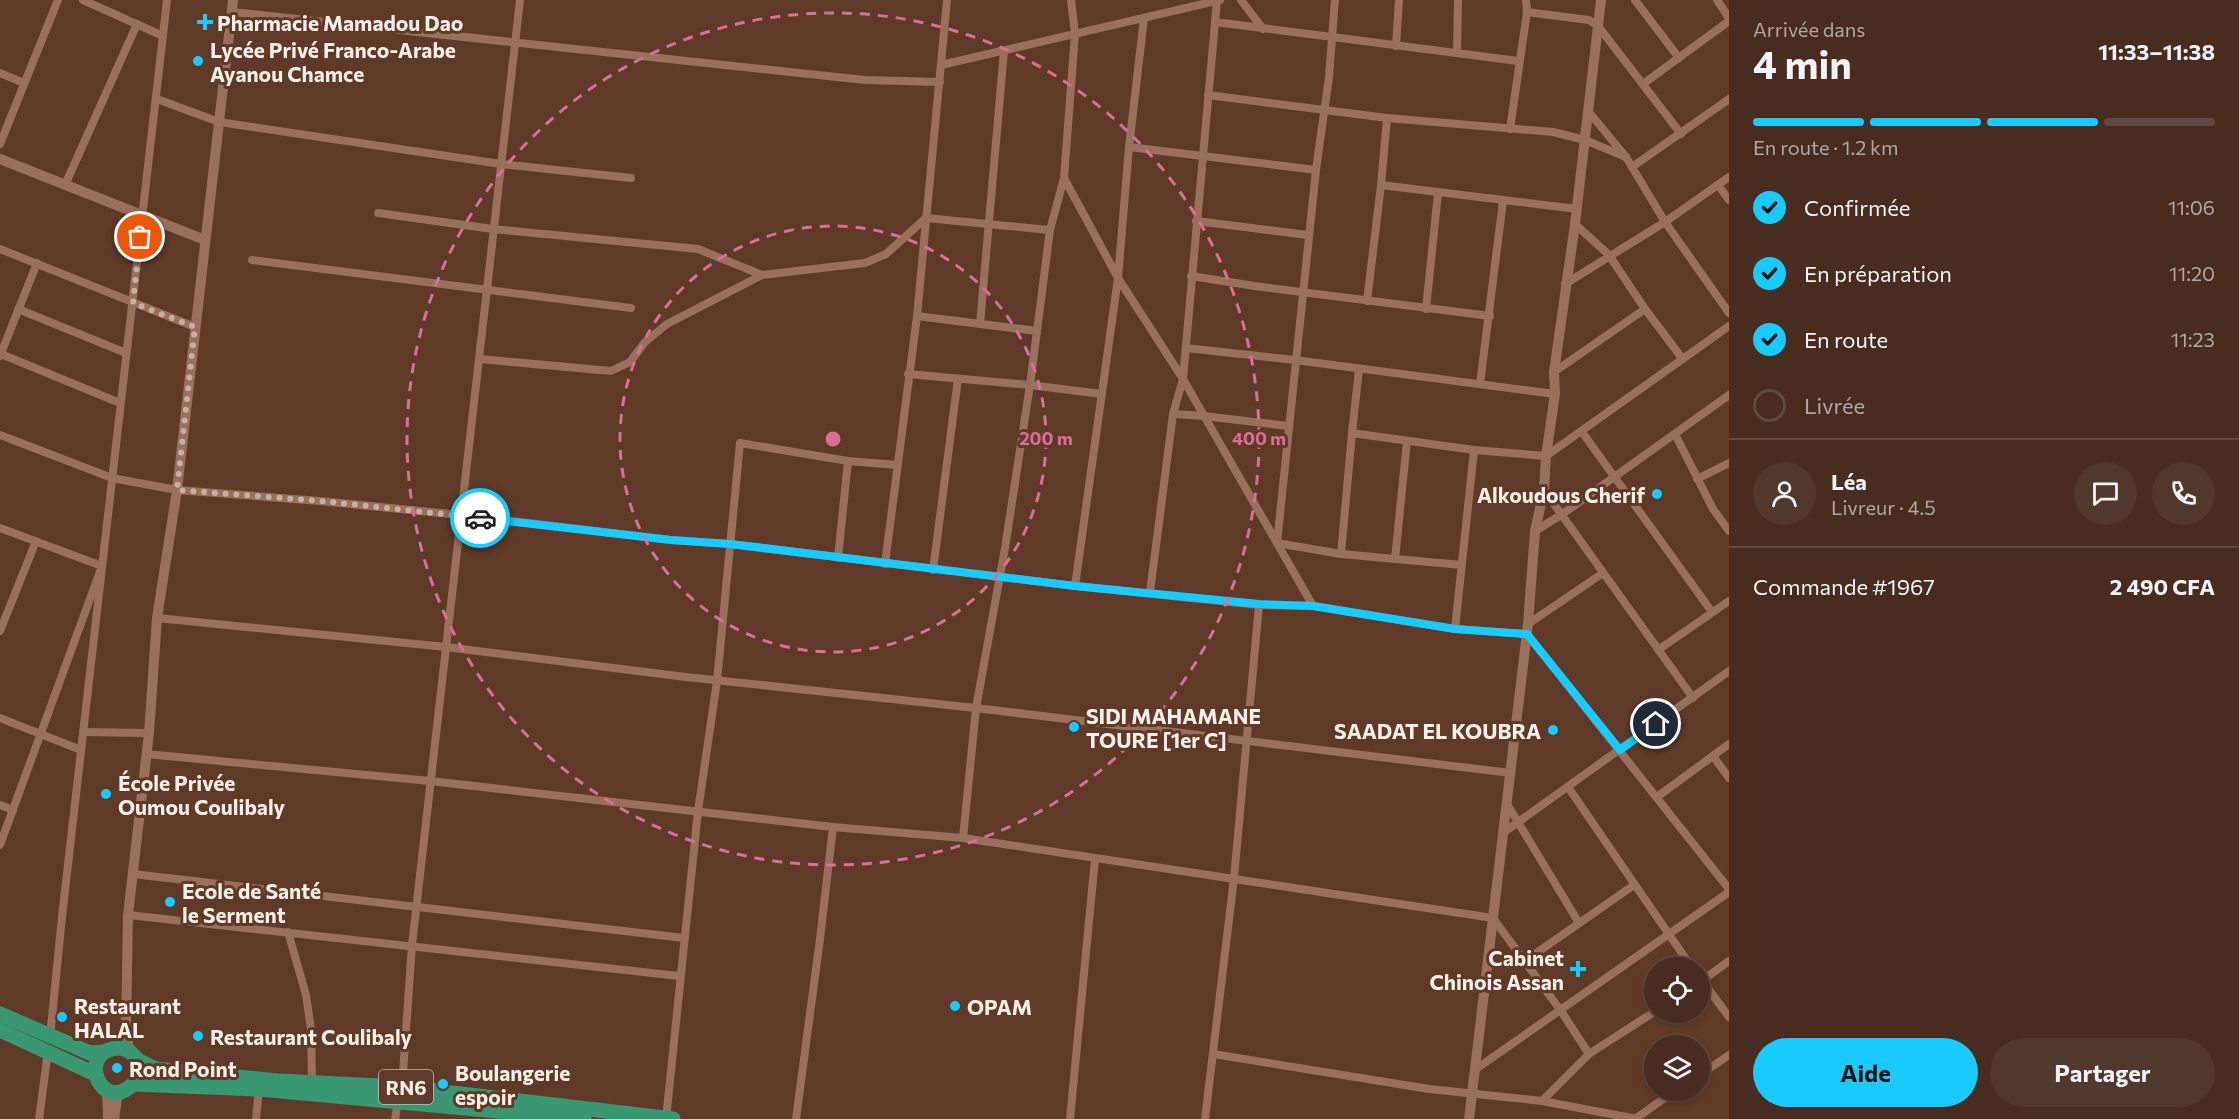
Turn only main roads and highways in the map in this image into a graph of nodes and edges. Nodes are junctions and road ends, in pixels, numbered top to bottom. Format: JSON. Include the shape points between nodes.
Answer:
{"nodes":[{"id":1,"x":0,"y":1014,"type":"edge"},
{"id":2,"x":0,"y":1030,"type":"edge"},
{"id":3,"x":49,"y":1044,"type":"junction"},
{"id":4,"x":121,"y":1053,"type":"junction"},
{"id":5,"x":95,"y":1074,"type":"junction"},
{"id":6,"x":134,"y":1084,"type":"junction"},
{"id":7,"x":400,"y":1094,"type":"junction"},
{"id":8,"x":544,"y":1117,"type":"edge"},
{"id":9,"x":584,"y":1119,"type":"edge"},
{"id":10,"x":668,"y":1119,"type":"edge"}],
"edges":[{"from":1,"to":3,"type":"highway","number":"RN6"},
{"from":2,"to":3,"type":"highway","number":"RN6"},
{"from":3,"to":4,"type":"highway","number":"RN6","via":[[90,1053]]},
{"from":3,"to":5,"type":"highway","number":"RN6"},
{"from":4,"to":5,"type":"highway","via":[[98,1058]]},
{"from":4,"to":6,"type":"highway","via":[[138,1078]]},
{"from":4,"to":7,"type":"highway","number":"RN6","via":[[156,1069]]},
{"from":5,"to":6,"type":"highway","via":[[102,1086],[113,1091],[126,1090]]},
{"from":6,"to":7,"type":"highway","number":"RN6"},
{"from":7,"to":8,"type":"highway","number":"RN6"},
{"from":7,"to":10,"type":"highway","number":"RN6"},
{"from":8,"to":9,"type":"highway","number":"RN6"}]}
